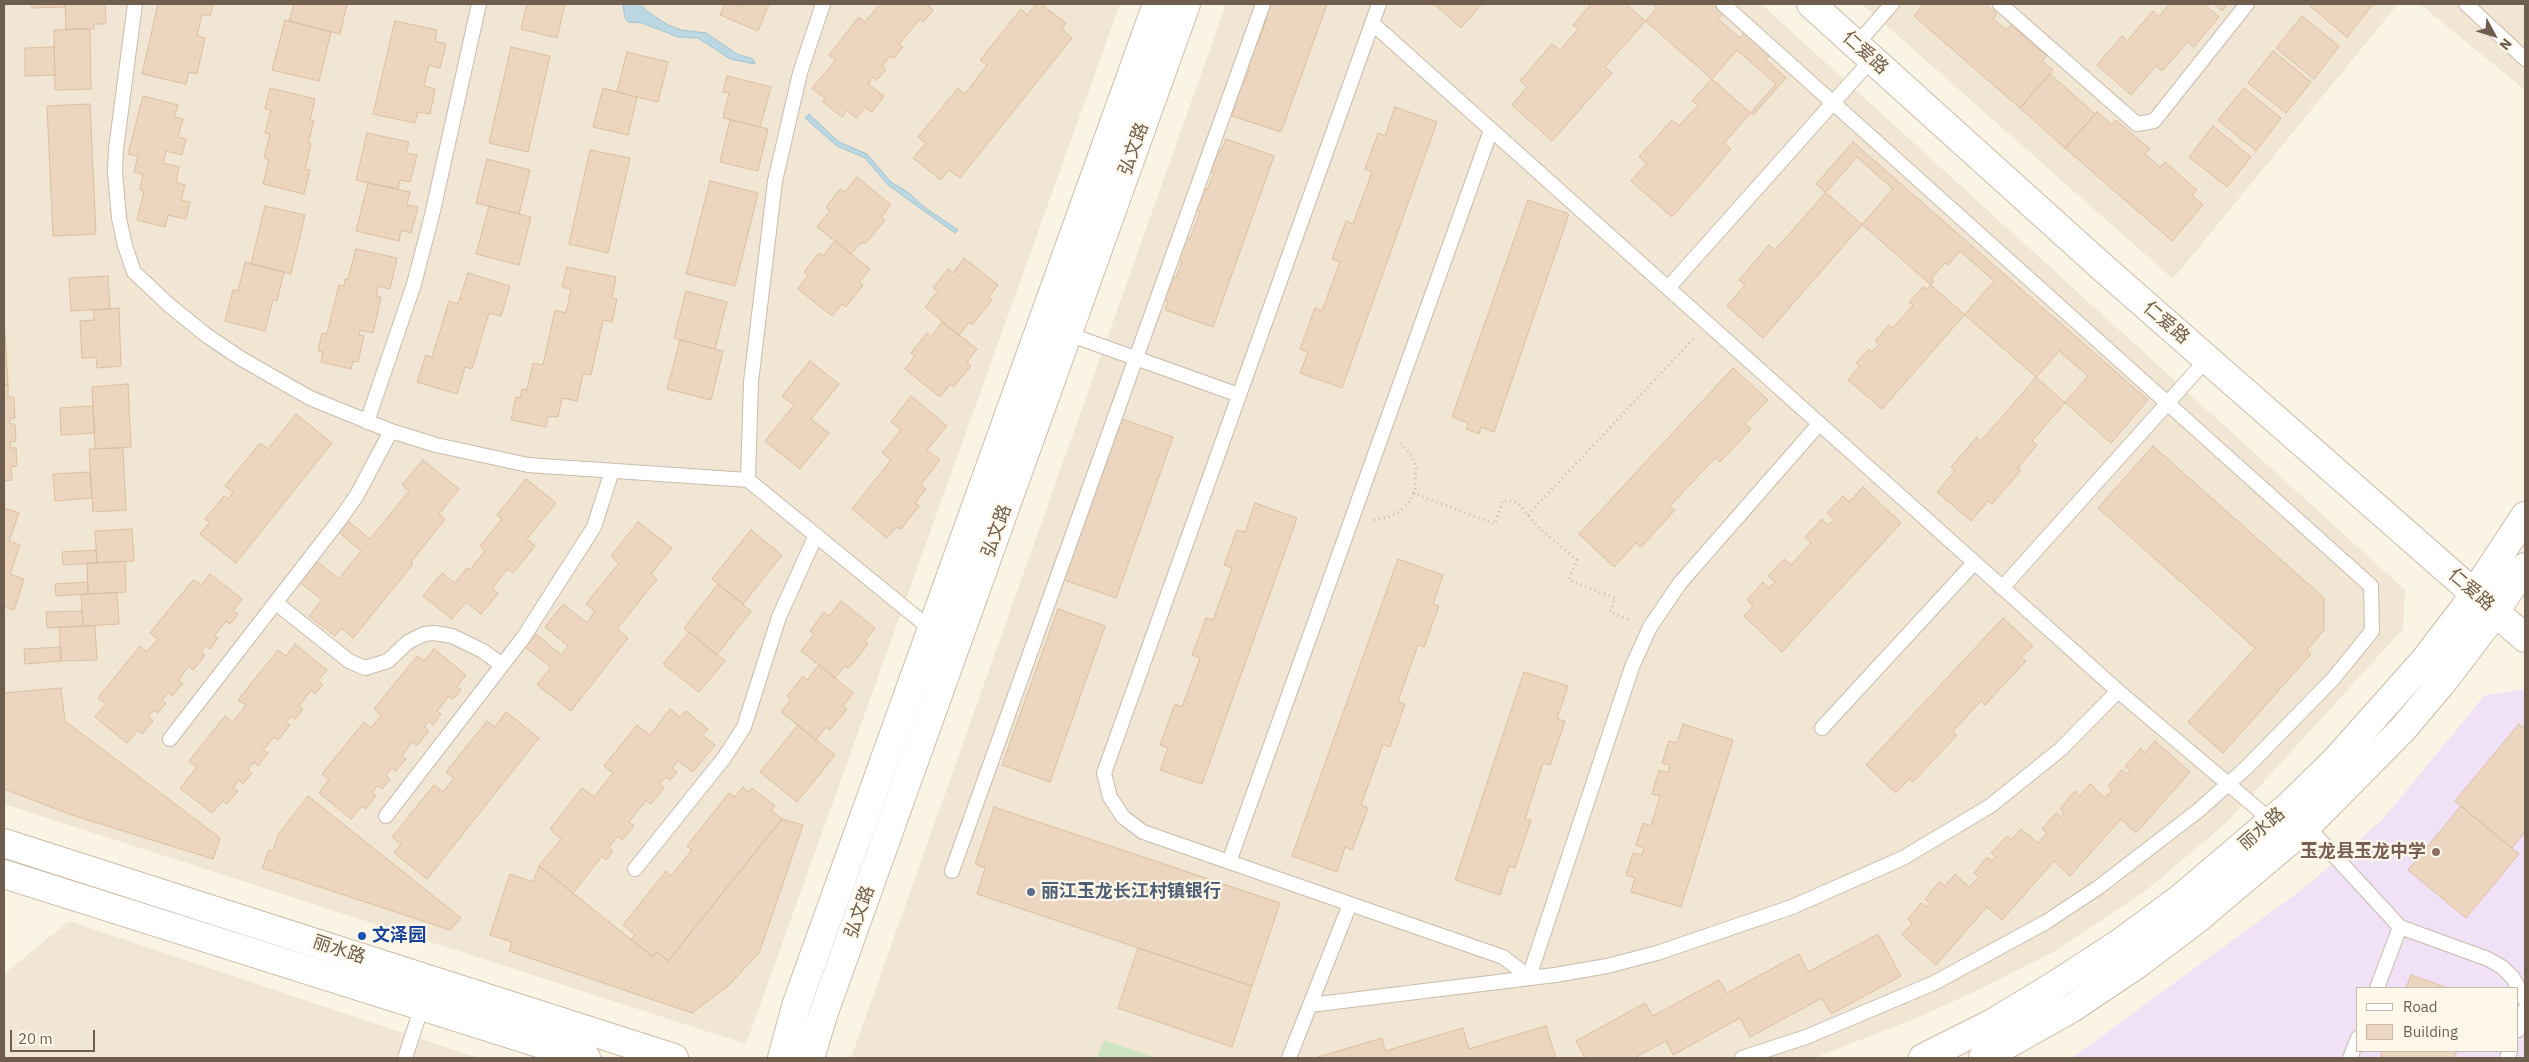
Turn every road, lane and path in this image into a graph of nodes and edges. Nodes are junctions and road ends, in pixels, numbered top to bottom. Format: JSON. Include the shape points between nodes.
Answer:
{"nodes":[{"id":1,"x":135,"y":4,"type":"edge"},
{"id":2,"x":479,"y":4,"type":"edge"},
{"id":3,"x":822,"y":4,"type":"edge"},
{"id":4,"x":1157,"y":4,"type":"edge"},
{"id":5,"x":1186,"y":4,"type":"edge"},
{"id":6,"x":1263,"y":4,"type":"edge"},
{"id":7,"x":1379,"y":4,"type":"edge"},
{"id":8,"x":1723,"y":4,"type":"edge"},
{"id":9,"x":1892,"y":4,"type":"edge"},
{"id":10,"x":2000,"y":4,"type":"edge"},
{"id":11,"x":2247,"y":4,"type":"edge"},
{"id":12,"x":2466,"y":4,"type":"edge"},
{"id":13,"x":1823,"y":8,"type":"edge"},
{"id":14,"x":1372,"y":23,"type":"junction"},
{"id":15,"x":1864,"y":52,"type":"junction"},
{"id":16,"x":2525,"y":59,"type":"edge"},
{"id":17,"x":1833,"y":103,"type":"junction"},
{"id":18,"x":1491,"y":130,"type":"junction"},
{"id":19,"x":1668,"y":288,"type":"junction"},
{"id":20,"x":1708,"y":324,"type":"junction"},
{"id":21,"x":1068,"y":334,"type":"junction"},
{"id":22,"x":1136,"y":358,"type":"junction"},
{"id":23,"x":2207,"y":358,"type":"junction"},
{"id":24,"x":1239,"y":395,"type":"junction"},
{"id":25,"x":2167,"y":403,"type":"junction"},
{"id":26,"x":367,"y":422,"type":"junction"},
{"id":27,"x":1820,"y":424,"type":"junction"},
{"id":28,"x":391,"y":431,"type":"junction"},
{"id":29,"x":1382,"y":434,"type":"junction"},
{"id":30,"x":612,"y":471,"type":"junction"},
{"id":31,"x":748,"y":480,"type":"junction"},
{"id":32,"x":1413,"y":493,"type":"junction"},
{"id":33,"x":1528,"y":515,"type":"junction"},
{"id":34,"x":1353,"y":516,"type":"junction"},
{"id":35,"x":2525,"y":516,"type":"edge"},
{"id":36,"x":816,"y":535,"type":"junction"},
{"id":37,"x":1974,"y":563,"type":"junction"},
{"id":38,"x":2525,"y":567,"type":"edge"},
{"id":39,"x":2002,"y":588,"type":"junction"},
{"id":40,"x":2474,"y":594,"type":"junction"},
{"id":41,"x":276,"y":603,"type":"junction"},
{"id":42,"x":2495,"y":612,"type":"junction"},
{"id":43,"x":1650,"y":627,"type":"junction"},
{"id":44,"x":932,"y":630,"type":"junction"},
{"id":45,"x":2525,"y":638,"type":"edge"},
{"id":46,"x":502,"y":665,"type":"junction"},
{"id":47,"x":2118,"y":691,"type":"junction"},
{"id":48,"x":1822,"y":728,"type":"dead end"},
{"id":49,"x":170,"y":739,"type":"dead end"},
{"id":50,"x":2228,"y":784,"type":"junction"},
{"id":51,"x":386,"y":816,"type":"dead end"},
{"id":52,"x":2272,"y":821,"type":"junction"},
{"id":53,"x":2307,"y":826,"type":"junction"},
{"id":54,"x":4,"y":843,"type":"edge"},
{"id":55,"x":1229,"y":862,"type":"junction"},
{"id":56,"x":635,"y":869,"type":"dead end"},
{"id":57,"x":952,"y":871,"type":"dead end"},
{"id":58,"x":4,"y":874,"type":"edge"},
{"id":59,"x":1350,"y":904,"type":"junction"},
{"id":60,"x":2400,"y":927,"type":"junction"},
{"id":61,"x":1529,"y":977,"type":"junction"},
{"id":62,"x":2377,"y":987,"type":"edge"},
{"id":63,"x":2518,"y":987,"type":"edge"},
{"id":64,"x":2519,"y":989,"type":"edge"},
{"id":65,"x":2525,"y":1000,"type":"edge"},
{"id":66,"x":1310,"y":1005,"type":"junction"},
{"id":67,"x":422,"y":1006,"type":"junction"},
{"id":68,"x":2525,"y":1009,"type":"edge"},
{"id":69,"x":2519,"y":1027,"type":"edge"},
{"id":70,"x":2356,"y":1043,"type":"edge"},
{"id":71,"x":405,"y":1058,"type":"edge"},
{"id":72,"x":586,"y":1058,"type":"edge"},
{"id":73,"x":674,"y":1058,"type":"edge"},
{"id":74,"x":782,"y":1058,"type":"edge"},
{"id":75,"x":810,"y":1058,"type":"edge"},
{"id":76,"x":1289,"y":1058,"type":"edge"},
{"id":77,"x":1742,"y":1058,"type":"edge"},
{"id":78,"x":1924,"y":1058,"type":"edge"},
{"id":79,"x":1982,"y":1058,"type":"edge"},
{"id":80,"x":2350,"y":1058,"type":"edge"}],
"edges":[{"from":1,"to":26,"type":"lane","via":[[115,172],[118,218],[134,272],[169,305],[240,358],[310,398]]},
{"from":2,"to":26,"type":"lane","via":[[414,284]]},
{"from":3,"to":31,"type":"lane","via":[[798,82],[775,181],[750,382]]},
{"from":4,"to":44,"type":"street","name":"弘文路"},
{"from":5,"to":21,"type":"street","name":"弘文路"},
{"from":6,"to":22,"type":"lane"},
{"from":7,"to":14,"type":"lane"},
{"from":8,"to":17,"type":"lane"},
{"from":9,"to":15,"type":"lane"},
{"from":10,"to":11,"type":"lane","via":[[2137,124],[2154,120]]},
{"from":12,"to":16,"type":"lane"},
{"from":13,"to":15,"type":"street","name":"仁爱路"},
{"from":14,"to":18,"type":"lane"},
{"from":14,"to":24,"type":"lane"},
{"from":15,"to":17,"type":"lane"},
{"from":15,"to":23,"type":"street","name":"仁爱路"},
{"from":17,"to":19,"type":"lane"},
{"from":17,"to":25,"type":"lane"},
{"from":18,"to":19,"type":"lane"},
{"from":18,"to":29,"type":"lane"},
{"from":19,"to":20,"type":"lane"},
{"from":20,"to":27,"type":"lane"},
{"from":20,"to":33,"type":"path"},
{"from":21,"to":22,"type":"lane"},
{"from":21,"to":75,"type":"street","name":"弘文路"},
{"from":22,"to":24,"type":"lane"},
{"from":22,"to":57,"type":"lane"},
{"from":23,"to":25,"type":"lane"},
{"from":23,"to":40,"type":"street","name":"仁爱路"},
{"from":24,"to":55,"type":"lane","via":[[1104,773],[1116,808],[1143,832]]},
{"from":25,"to":39,"type":"lane"},
{"from":25,"to":50,"type":"lane","via":[[2371,586],[2372,631],[2296,718]]},
{"from":26,"to":28,"type":"lane"},
{"from":27,"to":37,"type":"lane"},
{"from":27,"to":43,"type":"lane","via":[[1680,583]]},
{"from":28,"to":30,"type":"lane","via":[[436,445],[518,463]]},
{"from":28,"to":41,"type":"lane","via":[[357,495]]},
{"from":29,"to":32,"type":"path","via":[[1403,445],[1411,455],[1417,478]]},
{"from":29,"to":34,"type":"lane"},
{"from":30,"to":31,"type":"lane"},
{"from":30,"to":46,"type":"lane","via":[[594,527]]},
{"from":31,"to":36,"type":"lane"},
{"from":32,"to":33,"type":"path","via":[[1495,524],[1503,500],[1517,502]]},
{"from":32,"to":34,"type":"path","via":[[1400,511],[1389,517],[1364,520]]},
{"from":33,"to":43,"type":"path","via":[[1577,560],[1569,580],[1615,598],[1610,612]]},
{"from":34,"to":55,"type":"lane"},
{"from":35,"to":40,"type":"street","name":"丽水路"},
{"from":36,"to":44,"type":"lane"},
{"from":36,"to":56,"type":"lane","via":[[779,617],[744,727],[724,758]]},
{"from":37,"to":39,"type":"lane"},
{"from":37,"to":48,"type":"lane"},
{"from":38,"to":42,"type":"street","name":"丽水路"},
{"from":39,"to":47,"type":"lane"},
{"from":40,"to":42,"type":"street","name":"仁爱路"},
{"from":40,"to":52,"type":"street","name":"丽水路","via":[[2381,712]]},
{"from":41,"to":46,"type":"lane","via":[[349,661],[366,668],[388,661],[408,642],[434,633],[452,636],[483,651]]},
{"from":41,"to":49,"type":"lane"},
{"from":42,"to":45,"type":"street","name":"仁爱路"},
{"from":42,"to":53,"type":"street","name":"丽水路","via":[[2402,730]]},
{"from":43,"to":61,"type":"lane","via":[[1632,667]]},
{"from":44,"to":74,"type":"street","name":"弘文路","via":[[798,1004]]},
{"from":46,"to":51,"type":"lane"},
{"from":47,"to":50,"type":"lane"},
{"from":47,"to":61,"type":"lane","via":[[2030,776],[1990,806],[1903,858],[1792,906],[1657,953],[1607,966]]},
{"from":50,"to":52,"type":"lane"},
{"from":50,"to":77,"type":"lane","via":[[2151,849],[2099,887],[1990,954],[1875,1009]]},
{"from":52,"to":78,"type":"street","name":"丽水路","via":[[2181,898],[2120,942],[1991,1024]]},
{"from":53,"to":60,"type":"lane"},
{"from":53,"to":79,"type":"street","name":"丽水路","via":[[2197,919],[2136,965],[2072,1008]]},
{"from":54,"to":73,"type":"street","name":"丽水路"},
{"from":55,"to":59,"type":"lane"},
{"from":58,"to":67,"type":"street","name":"丽水路"},
{"from":59,"to":61,"type":"lane","via":[[1503,958]]},
{"from":59,"to":66,"type":"lane"},
{"from":60,"to":62,"type":"lane"},
{"from":60,"to":63,"type":"lane","via":[[2488,959],[2502,967]]},
{"from":61,"to":66,"type":"lane"},
{"from":64,"to":65,"type":"lane"},
{"from":66,"to":76,"type":"lane"},
{"from":67,"to":71,"type":"lane"},
{"from":67,"to":72,"type":"street","name":"丽水路"},
{"from":68,"to":69,"type":"lane"},
{"from":70,"to":80,"type":"lane"}]}
